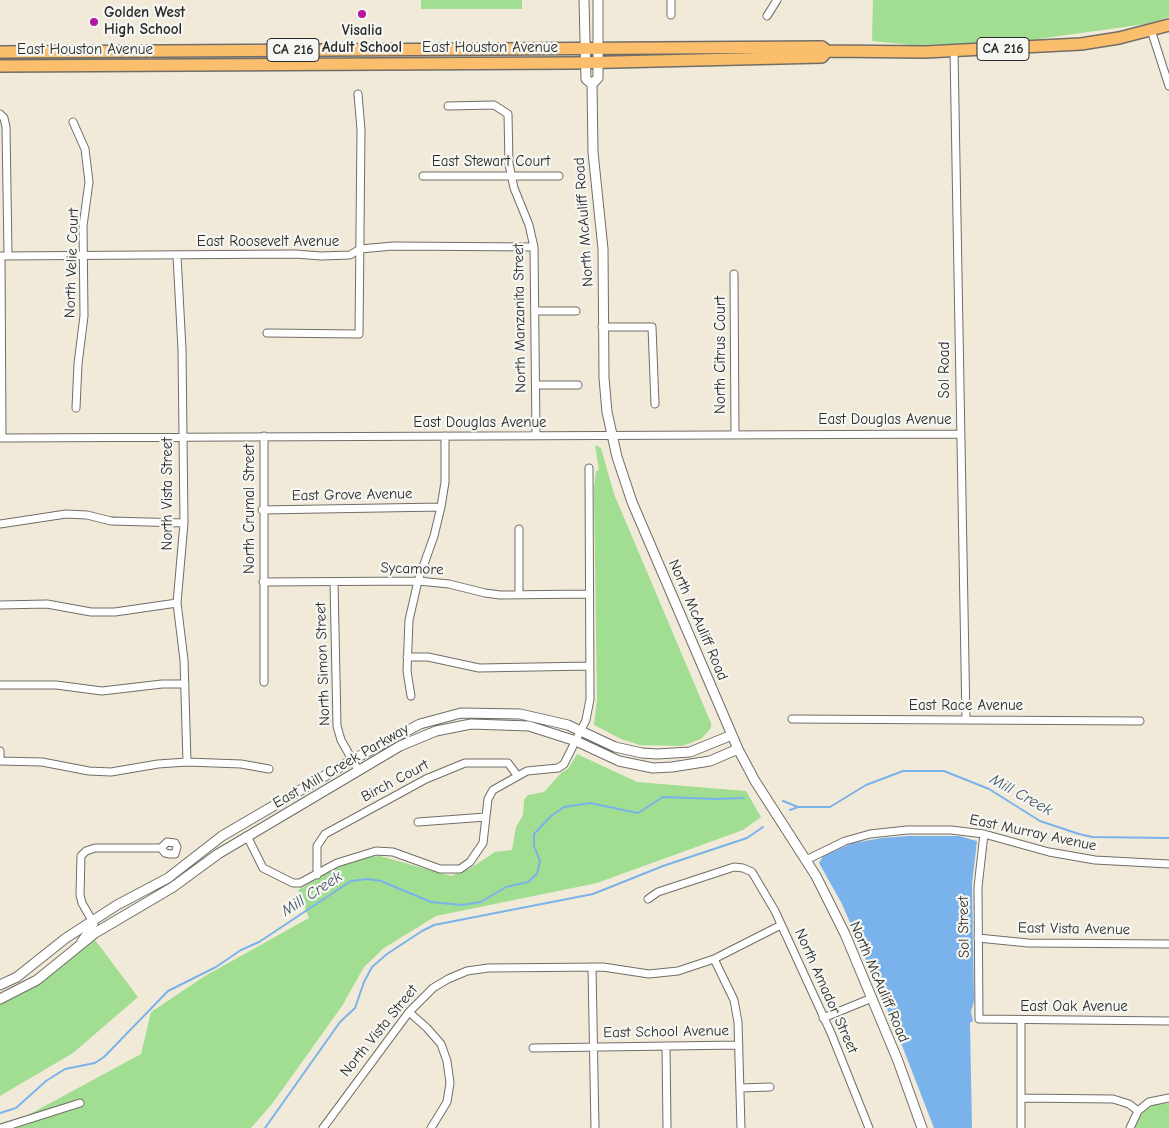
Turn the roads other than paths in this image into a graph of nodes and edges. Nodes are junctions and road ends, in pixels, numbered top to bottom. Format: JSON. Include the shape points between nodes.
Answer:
{"nodes":[{"id":1,"x":584,"y":0,"type":"edge"},
{"id":2,"x":598,"y":0,"type":"edge"},
{"id":3,"x":671,"y":0,"type":"edge"},
{"id":4,"x":777,"y":0,"type":"edge"},
{"id":5,"x":671,"y":15,"type":"dead end"},
{"id":6,"x":767,"y":16,"type":"dead end"},
{"id":7,"x":1169,"y":25,"type":"edge"},
{"id":8,"x":1151,"y":30,"type":"junction"},
{"id":9,"x":586,"y":48,"type":"junction"},
{"id":10,"x":598,"y":48,"type":"junction"},
{"id":11,"x":249,"y":51,"type":"junction"},
{"id":12,"x":827,"y":51,"type":"junction"},
{"id":13,"x":954,"y":51,"type":"junction"},
{"id":14,"x":0,"y":52,"type":"edge"},
{"id":15,"x":586,"y":62,"type":"junction"},
{"id":16,"x":598,"y":62,"type":"junction"},
{"id":17,"x":128,"y":65,"type":"junction"},
{"id":18,"x":0,"y":66,"type":"edge"},
{"id":19,"x":592,"y":84,"type":"junction"},
{"id":20,"x":1169,"y":86,"type":"edge"},
{"id":21,"x":358,"y":94,"type":"dead end"},
{"id":22,"x":448,"y":106,"type":"dead end"},
{"id":23,"x":0,"y":114,"type":"edge"},
{"id":24,"x":73,"y":122,"type":"dead end"},
{"id":25,"x":423,"y":176,"type":"dead end"},
{"id":26,"x":511,"y":176,"type":"junction"},
{"id":27,"x":559,"y":176,"type":"dead end"},
{"id":28,"x":534,"y":247,"type":"junction"},
{"id":29,"x":360,"y":249,"type":"junction"},
{"id":30,"x":4,"y":255,"type":"edge"},
{"id":31,"x":84,"y":256,"type":"junction"},
{"id":32,"x":177,"y":256,"type":"junction"},
{"id":33,"x":734,"y":274,"type":"dead end"},
{"id":34,"x":1,"y":302,"type":"edge"},
{"id":35,"x":535,"y":311,"type":"junction"},
{"id":36,"x":576,"y":311,"type":"dead end"},
{"id":37,"x":602,"y":327,"type":"junction"},
{"id":38,"x":267,"y":333,"type":"dead end"},
{"id":39,"x":536,"y":385,"type":"junction"},
{"id":40,"x":578,"y":385,"type":"dead end"},
{"id":41,"x":655,"y":404,"type":"dead end"},
{"id":42,"x":76,"y":408,"type":"dead end"},
{"id":43,"x":960,"y":434,"type":"junction"},
{"id":44,"x":536,"y":435,"type":"junction"},
{"id":45,"x":735,"y":435,"type":"junction"},
{"id":46,"x":264,"y":436,"type":"junction"},
{"id":47,"x":445,"y":436,"type":"junction"},
{"id":48,"x":612,"y":436,"type":"junction"},
{"id":49,"x":182,"y":437,"type":"junction"},
{"id":50,"x":1,"y":438,"type":"edge"},
{"id":51,"x":589,"y":468,"type":"dead end"},
{"id":52,"x":441,"y":507,"type":"junction"},
{"id":53,"x":262,"y":510,"type":"junction"},
{"id":54,"x":184,"y":523,"type":"junction"},
{"id":55,"x":0,"y":524,"type":"edge"},
{"id":56,"x":519,"y":529,"type":"dead end"},
{"id":57,"x":418,"y":581,"type":"junction"},
{"id":58,"x":263,"y":582,"type":"junction"},
{"id":59,"x":334,"y":582,"type":"junction"},
{"id":60,"x":590,"y":594,"type":"junction"},
{"id":61,"x":519,"y":595,"type":"junction"},
{"id":62,"x":177,"y":603,"type":"junction"},
{"id":63,"x":0,"y":604,"type":"edge"},
{"id":64,"x":407,"y":657,"type":"junction"},
{"id":65,"x":590,"y":666,"type":"junction"},
{"id":66,"x":264,"y":682,"type":"dead end"},
{"id":67,"x":185,"y":684,"type":"junction"},
{"id":68,"x":0,"y":685,"type":"edge"},
{"id":69,"x":411,"y":696,"type":"dead end"},
{"id":70,"x":792,"y":719,"type":"dead end"},
{"id":71,"x":966,"y":720,"type":"junction"},
{"id":72,"x":1140,"y":721,"type":"dead end"},
{"id":73,"x":581,"y":730,"type":"junction"},
{"id":74,"x":732,"y":735,"type":"junction"},
{"id":75,"x":576,"y":741,"type":"junction"},
{"id":76,"x":738,"y":749,"type":"junction"},
{"id":77,"x":0,"y":751,"type":"edge"},
{"id":78,"x":352,"y":760,"type":"junction"},
{"id":79,"x":0,"y":761,"type":"edge"},
{"id":80,"x":186,"y":762,"type":"junction"},
{"id":81,"x":269,"y":769,"type":"dead end"},
{"id":82,"x":358,"y":770,"type":"junction"},
{"id":83,"x":517,"y":775,"type":"junction"},
{"id":84,"x":486,"y":817,"type":"junction"},
{"id":85,"x":418,"y":822,"type":"dead end"},
{"id":86,"x":984,"y":834,"type":"junction"},
{"id":87,"x":247,"y":836,"type":"junction"},
{"id":88,"x":161,"y":848,"type":"dead end"},
{"id":89,"x":806,"y":860,"type":"junction"},
{"id":90,"x":1169,"y":864,"type":"edge"},
{"id":91,"x":317,"y":875,"type":"junction"},
{"id":92,"x":648,"y":899,"type":"dead end"},
{"id":93,"x":93,"y":921,"type":"junction"},
{"id":94,"x":781,"y":925,"type":"junction"},
{"id":95,"x":978,"y":938,"type":"junction"},
{"id":96,"x":1169,"y":944,"type":"edge"},
{"id":97,"x":78,"y":945,"type":"junction"},
{"id":98,"x":714,"y":960,"type":"junction"},
{"id":99,"x":592,"y":967,"type":"junction"},
{"id":100,"x":0,"y":985,"type":"edge"},
{"id":101,"x":872,"y":998,"type":"junction"},
{"id":102,"x":0,"y":999,"type":"edge"},
{"id":103,"x":408,"y":1012,"type":"junction"},
{"id":104,"x":823,"y":1018,"type":"junction"},
{"id":105,"x":979,"y":1019,"type":"joint"},
{"id":106,"x":1021,"y":1020,"type":"junction"},
{"id":107,"x":1169,"y":1021,"type":"edge"},
{"id":108,"x":739,"y":1045,"type":"junction"},
{"id":109,"x":666,"y":1046,"type":"junction"},
{"id":110,"x":593,"y":1047,"type":"junction"},
{"id":111,"x":533,"y":1048,"type":"dead end"},
{"id":112,"x":770,"y":1087,"type":"dead end"},
{"id":113,"x":740,"y":1088,"type":"junction"},
{"id":114,"x":1021,"y":1098,"type":"junction"},
{"id":115,"x":1169,"y":1098,"type":"edge"},
{"id":116,"x":80,"y":1103,"type":"dead end"},
{"id":117,"x":1138,"y":1111,"type":"junction"},
{"id":118,"x":433,"y":1127,"type":"edge"},
{"id":119,"x":1,"y":1128,"type":"edge"},
{"id":120,"x":324,"y":1128,"type":"edge"},
{"id":121,"x":595,"y":1128,"type":"edge"},
{"id":122,"x":667,"y":1128,"type":"edge"},
{"id":123,"x":740,"y":1128,"type":"edge"},
{"id":124,"x":869,"y":1128,"type":"edge"},
{"id":125,"x":922,"y":1128,"type":"edge"},
{"id":126,"x":1021,"y":1128,"type":"edge"},
{"id":127,"x":1130,"y":1128,"type":"edge"}],
"edges":[{"from":1,"to":9,"type":"street","name":"North McAuliff Road"},
{"from":2,"to":10,"type":"street","name":"North McAuliff Road"},
{"from":3,"to":5,"type":"street"},
{"from":4,"to":6,"type":"street"},
{"from":7,"to":8,"type":"main road","name":"East Houston Avenue","number":"CA 216"},
{"from":8,"to":13,"type":"main road","name":"East Houston Avenue","number":"CA 216","via":[[1080,44]]},
{"from":8,"to":20,"type":"street"},
{"from":9,"to":10,"type":"main road","name":"East Houston Avenue","number":"CA 216"},
{"from":9,"to":11,"type":"main road","name":"East Houston Avenue","number":"CA 216"},
{"from":9,"to":15,"type":"street","name":"North McAuliff Road"},
{"from":10,"to":12,"type":"main road","name":"East Houston Avenue","number":"CA 216","via":[[822,47]]},
{"from":10,"to":16,"type":"street","name":"North McAuliff Road"},
{"from":11,"to":14,"type":"main road","name":"East Houston Avenue","number":"CA 216"},
{"from":11,"to":17,"type":"main road","via":[[246,56],[238,58],[146,58]]},
{"from":12,"to":13,"type":"main road","name":"East Houston Avenue","number":"CA 216"},
{"from":12,"to":16,"type":"main road","name":"East Houston Avenue","number":"CA 216","via":[[822,57]]},
{"from":13,"to":43,"type":"street","name":"Sol Road"},
{"from":15,"to":16,"type":"main road","name":"East Houston Avenue","number":"CA 216"},
{"from":15,"to":17,"type":"main road","name":"East Houston Avenue","number":"CA 216"},
{"from":15,"to":19,"type":"street","name":"North McAuliff Road","via":[[586,80]]},
{"from":16,"to":19,"type":"street","name":"North McAuliff Road","via":[[598,78]]},
{"from":17,"to":18,"type":"main road","name":"East Houston Avenue","number":"CA 216"},
{"from":19,"to":37,"type":"street","name":"North McAuliff Road","via":[[593,152],[603,249]]},
{"from":21,"to":29,"type":"street","via":[[362,130]]},
{"from":22,"to":26,"type":"street","name":"North Manzanita Street","via":[[494,105],[508,114]]},
{"from":23,"to":30,"type":"street","via":[[6,127]]},
{"from":24,"to":31,"type":"street","name":"North Velie Court","via":[[85,150],[88,175]]},
{"from":25,"to":26,"type":"street","name":"East Stewart Court"},
{"from":26,"to":27,"type":"street","name":"East Stewart Court"},
{"from":26,"to":28,"type":"street","name":"North Manzanita Street"},
{"from":28,"to":29,"type":"street","name":"East Roosevelt Avenue","via":[[393,246]]},
{"from":28,"to":35,"type":"street","name":"North Manzanita Street"},
{"from":29,"to":32,"type":"street","name":"East Roosevelt Avenue","via":[[350,255]]},
{"from":29,"to":38,"type":"street","via":[[359,334]]},
{"from":30,"to":31,"type":"street","name":"East Roosevelt Avenue"},
{"from":30,"to":34,"type":"street"},
{"from":31,"to":32,"type":"street","name":"East Roosevelt Avenue"},
{"from":31,"to":42,"type":"street","name":"North Velie Court","via":[[84,316]]},
{"from":32,"to":49,"type":"street","name":"North Vista Street"},
{"from":33,"to":45,"type":"street","name":"North Citrus Court"},
{"from":34,"to":50,"type":"street"},
{"from":35,"to":36,"type":"street"},
{"from":35,"to":39,"type":"street","name":"North Manzanita Street"},
{"from":37,"to":41,"type":"street","via":[[652,327]]},
{"from":37,"to":48,"type":"street","name":"North McAuliff Road","via":[[605,388]]},
{"from":39,"to":40,"type":"street"},
{"from":39,"to":44,"type":"street","name":"North Manzanita Street"},
{"from":43,"to":45,"type":"street","name":"East Douglas Avenue"},
{"from":43,"to":71,"type":"street","name":"Sol Road"},
{"from":44,"to":47,"type":"street","name":"East Douglas Avenue"},
{"from":44,"to":48,"type":"street","name":"East Douglas Avenue"},
{"from":45,"to":48,"type":"street","name":"East Douglas Avenue"},
{"from":46,"to":47,"type":"street","name":"East Douglas Avenue"},
{"from":46,"to":49,"type":"street","name":"East Douglas Avenue"},
{"from":46,"to":53,"type":"street","name":"North Crumal Street"},
{"from":47,"to":52,"type":"street","via":[[445,482]]},
{"from":48,"to":74,"type":"street","name":"North McAuliff Road","via":[[632,502]]},
{"from":49,"to":50,"type":"street","name":"East Douglas Avenue"},
{"from":49,"to":54,"type":"street","name":"North Vista Street"},
{"from":51,"to":60,"type":"street"},
{"from":52,"to":53,"type":"street","name":"East Grove Avenue"},
{"from":52,"to":57,"type":"street"},
{"from":53,"to":58,"type":"street","name":"North Crumal Street"},
{"from":54,"to":55,"type":"street","via":[[111,521],[66,514]]},
{"from":54,"to":62,"type":"street","name":"North Vista Street"},
{"from":56,"to":61,"type":"street"},
{"from":57,"to":59,"type":"street","name":"Sycamore"},
{"from":57,"to":61,"type":"street","name":"Sycamore","via":[[449,584],[485,593]]},
{"from":57,"to":64,"type":"street","via":[[409,620]]},
{"from":58,"to":59,"type":"street","name":"Sycamore"},
{"from":58,"to":66,"type":"street","name":"North Crumal Street"},
{"from":59,"to":78,"type":"street","name":"North Simon Street","via":[[335,709],[341,740]]},
{"from":60,"to":61,"type":"street","name":"Sycamore"},
{"from":60,"to":65,"type":"street"},
{"from":62,"to":63,"type":"street","via":[[115,612],[91,612],[47,604]]},
{"from":62,"to":67,"type":"street","name":"North Vista Street"},
{"from":64,"to":65,"type":"street","via":[[479,668]]},
{"from":64,"to":69,"type":"street"},
{"from":65,"to":73,"type":"street","via":[[589,709]]},
{"from":67,"to":68,"type":"street","via":[[102,691],[56,685]]},
{"from":67,"to":80,"type":"street","name":"North Vista Street"},
{"from":70,"to":71,"type":"street","name":"East Race Avenue"},
{"from":71,"to":72,"type":"street","name":"East Race Avenue"},
{"from":73,"to":74,"type":"street","name":"East Mill Creek Parkway","via":[[615,747],[657,754],[690,752]]},
{"from":73,"to":75,"type":"street"},
{"from":73,"to":78,"type":"street","name":"East Mill Creek Parkway","via":[[520,714],[461,713],[420,724]]},
{"from":74,"to":76,"type":"street","name":"North McAuliff Road"},
{"from":75,"to":76,"type":"street","name":"East Mill Creek Parkway","via":[[619,761],[653,768],[710,761]]},
{"from":75,"to":82,"type":"street","name":"East Mill Creek Parkway","via":[[529,726],[471,724],[418,738]]},
{"from":75,"to":83,"type":"street","via":[[561,767]]},
{"from":76,"to":89,"type":"street","name":"North McAuliff Road"},
{"from":77,"to":79,"type":"street"},
{"from":78,"to":82,"type":"street","name":"North Simon Street"},
{"from":78,"to":93,"type":"street","name":"East Mill Creek Parkway","via":[[222,836],[168,878]]},
{"from":79,"to":80,"type":"street","via":[[42,762],[112,772]]},
{"from":80,"to":81,"type":"street","via":[[241,764]]},
{"from":82,"to":87,"type":"street","name":"East Mill Creek Parkway"},
{"from":83,"to":84,"type":"street","via":[[493,790],[488,799]]},
{"from":83,"to":91,"type":"street","name":"Birch Court","via":[[508,762],[465,762],[426,778],[324,834],[318,846]]},
{"from":84,"to":85,"type":"street"},
{"from":84,"to":91,"type":"street","via":[[483,843],[470,862],[460,869],[440,869],[393,852],[376,851],[337,863]]},
{"from":86,"to":89,"type":"street","name":"East Murray Avenue","via":[[951,830],[889,831],[858,836]]},
{"from":86,"to":90,"type":"street","name":"East Murray Avenue","via":[[1078,858]]},
{"from":86,"to":95,"type":"street","name":"Sol Street","via":[[978,870]]},
{"from":87,"to":91,"type":"street","via":[[263,868],[300,883]]},
{"from":87,"to":97,"type":"street","name":"East Mill Creek Parkway","via":[[173,887],[127,912]]},
{"from":88,"to":93,"type":"street","via":[[95,848],[86,851],[80,860],[80,895]]},
{"from":89,"to":101,"type":"street","name":"North McAuliff Road","via":[[832,905]]},
{"from":92,"to":94,"type":"street","name":"North Amador Street","via":[[658,892],[734,867],[749,871]]},
{"from":93,"to":97,"type":"street","via":[[94,925]]},
{"from":93,"to":100,"type":"street","name":"East Mill Creek Parkway","via":[[17,977]]},
{"from":94,"to":98,"type":"street","name":"North Vista Street"},
{"from":94,"to":104,"type":"street","name":"North Amador Street"},
{"from":95,"to":96,"type":"street","name":"East Vista Avenue"},
{"from":95,"to":105,"type":"street","name":"Sol Street"},
{"from":97,"to":102,"type":"street","name":"East Mill Creek Parkway","via":[[37,980]]},
{"from":98,"to":99,"type":"street","name":"North Vista Street","via":[[657,974]]},
{"from":98,"to":108,"type":"street","via":[[734,1000]]},
{"from":99,"to":103,"type":"street","name":"North Vista Street","via":[[467,971],[433,988]]},
{"from":99,"to":110,"type":"street"},
{"from":101,"to":104,"type":"street"},
{"from":101,"to":125,"type":"street","name":"North McAuliff Road"},
{"from":103,"to":118,"type":"street","via":[[441,1044],[448,1061],[450,1082],[447,1102]]},
{"from":103,"to":120,"type":"street","name":"North Vista Street"},
{"from":104,"to":124,"type":"street","name":"North Amador Street"},
{"from":105,"to":106,"type":"street","name":"East Oak Avenue"},
{"from":106,"to":107,"type":"street","name":"East Oak Avenue"},
{"from":106,"to":114,"type":"street"},
{"from":108,"to":109,"type":"street","name":"East School Avenue"},
{"from":108,"to":113,"type":"street"},
{"from":109,"to":110,"type":"street","name":"East School Avenue"},
{"from":109,"to":122,"type":"street"},
{"from":110,"to":111,"type":"street","name":"East School Avenue"},
{"from":110,"to":121,"type":"street"},
{"from":112,"to":113,"type":"street"},
{"from":113,"to":123,"type":"street"},
{"from":114,"to":117,"type":"street","via":[[1113,1099]]},
{"from":114,"to":126,"type":"street"},
{"from":115,"to":117,"type":"street","via":[[1149,1102]]},
{"from":116,"to":119,"type":"street"},
{"from":117,"to":127,"type":"street"}]}
